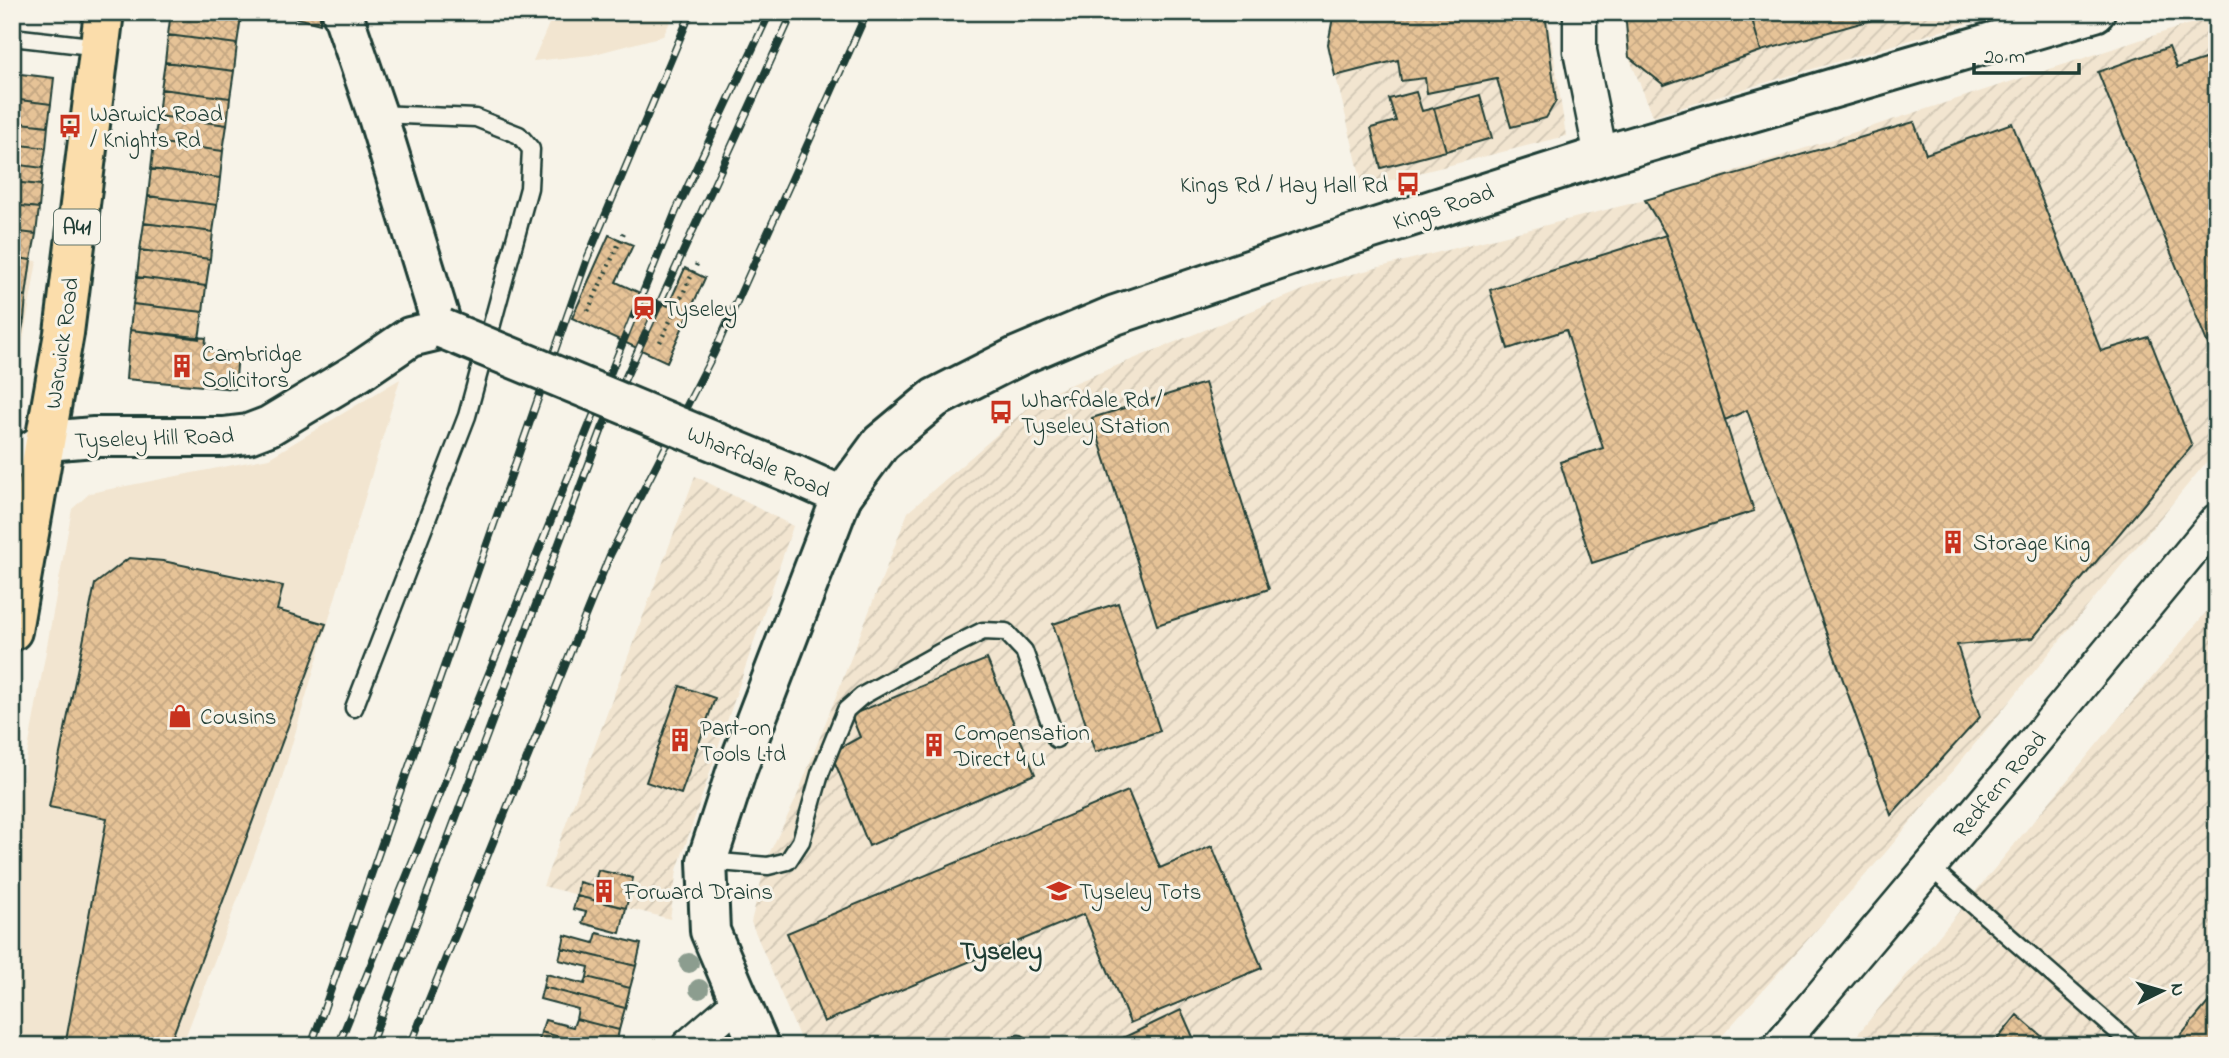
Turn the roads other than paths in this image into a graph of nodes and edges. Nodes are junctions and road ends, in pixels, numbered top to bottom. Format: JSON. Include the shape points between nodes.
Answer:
{"nodes":[{"id":1,"x":342,"y":12,"type":"edge"},
{"id":2,"x":1580,"y":12,"type":"edge"},
{"id":3,"x":2095,"y":12,"type":"edge"},
{"id":4,"x":102,"y":30,"type":"edge"},
{"id":5,"x":12,"y":37,"type":"edge"},
{"id":6,"x":377,"y":114,"type":"junction"},
{"id":7,"x":1601,"y":156,"type":"junction"},
{"id":8,"x":443,"y":329,"type":"junction"},
{"id":9,"x":47,"y":440,"type":"junction"},
{"id":10,"x":12,"y":457,"type":"edge"},
{"id":11,"x":842,"y":496,"type":"junction"},
{"id":12,"x":2217,"y":520,"type":"edge"},
{"id":13,"x":12,"y":631,"type":"edge"},
{"id":14,"x":354,"y":708,"type":"dead end"},
{"id":15,"x":1056,"y":739,"type":"dead end"},
{"id":16,"x":707,"y":861,"type":"junction"},
{"id":17,"x":1930,"y":867,"type":"junction"},
{"id":18,"x":740,"y":1001,"type":"junction"},
{"id":19,"x":688,"y":1046,"type":"edge"},
{"id":20,"x":759,"y":1046,"type":"edge"},
{"id":21,"x":1779,"y":1046,"type":"edge"},
{"id":22,"x":2134,"y":1046,"type":"edge"}],
"edges":[{"from":1,"to":6,"type":"main road"},
{"from":2,"to":7,"type":"street","via":[[1580,51]]},
{"from":3,"to":7,"type":"main road","name":"Kings Road"},
{"from":4,"to":5,"type":"lane"},
{"from":4,"to":9,"type":"highway","name":"Warwick Road","number":"A41"},
{"from":6,"to":8,"type":"main road"},
{"from":6,"to":14,"type":"lane","via":[[476,118],[519,135],[531,149],[529,188],[467,416]]},
{"from":7,"to":11,"type":"main road","name":"Kings Road","via":[[1115,315],[1018,356],[936,398],[881,443]]},
{"from":8,"to":9,"type":"main road","name":"Tyseley Hill Road","via":[[410,337],[357,373],[248,434]]},
{"from":8,"to":11,"type":"main road","name":"Wharfdale Road","bridge":true},
{"from":9,"to":10,"type":"main road","via":[[23,456]]},
{"from":9,"to":13,"type":"highway","name":"Warwick Road","number":"A41"},
{"from":11,"to":16,"type":"main road","name":"Wharfdale Road","via":[[737,769]]},
{"from":12,"to":17,"type":"street","name":"Redfern Road"},
{"from":15,"to":16,"type":"lane","via":[[1024,651],[1006,632],[983,631],[862,696],[846,710],[820,774],[801,841],[788,861],[768,866]]},
{"from":16,"to":18,"type":"main road","name":"Wharfdale Road","via":[[710,931]]},
{"from":17,"to":21,"type":"street","name":"Redfern Road"},
{"from":17,"to":22,"type":"lane"},
{"from":18,"to":19,"type":"street"},
{"from":18,"to":20,"type":"main road","name":"Wharfdale Road"}]}
